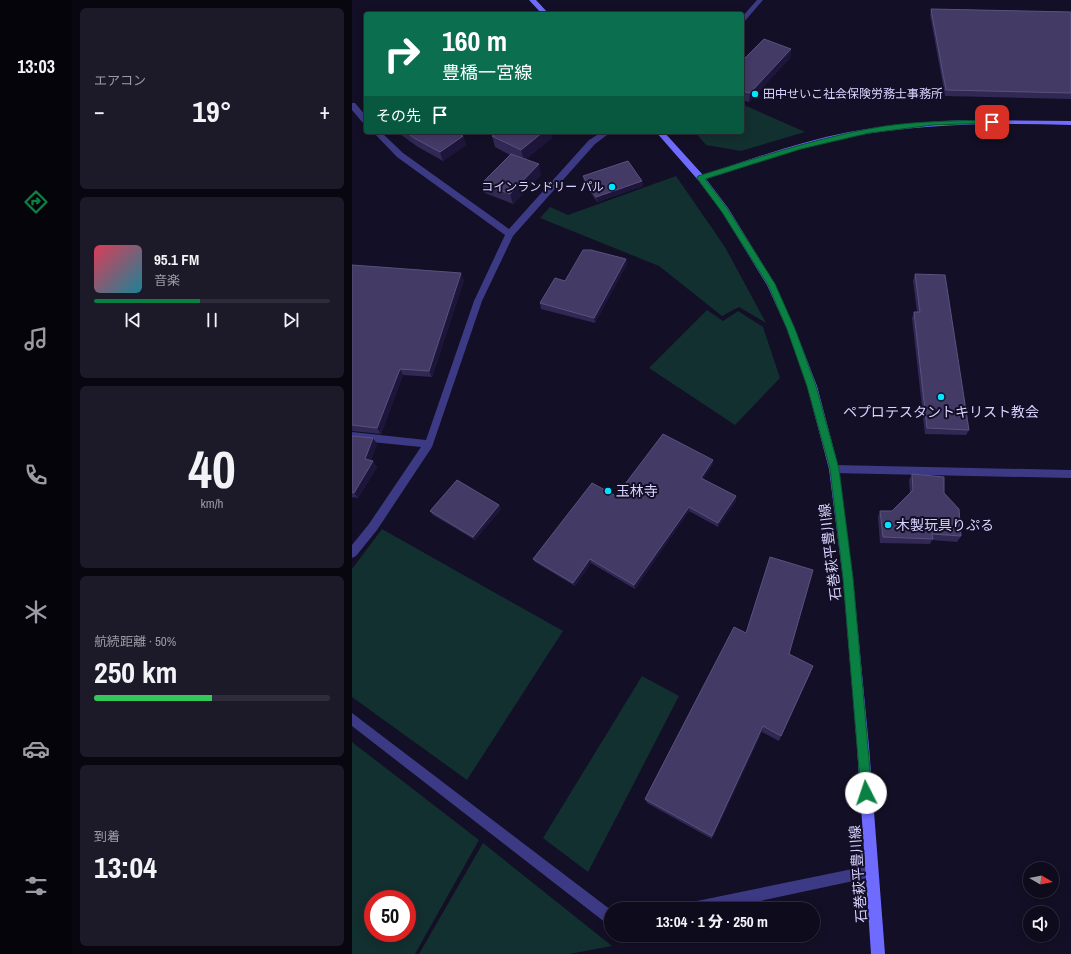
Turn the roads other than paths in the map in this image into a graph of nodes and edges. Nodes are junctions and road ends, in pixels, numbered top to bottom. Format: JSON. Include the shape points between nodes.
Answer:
{"nodes":[{"id":1,"x":532,"y":0,"type":"edge"},
{"id":2,"x":760,"y":0,"type":"edge"},
{"id":3,"x":544,"y":12,"type":"edge"},
{"id":4,"x":744,"y":19,"type":"edge"},
{"id":5,"x":352,"y":105,"type":"edge"},
{"id":6,"x":364,"y":119,"type":"edge"},
{"id":7,"x":1071,"y":124,"type":"edge"},
{"id":8,"x":379,"y":134,"type":"edge"},
{"id":9,"x":605,"y":134,"type":"edge"},
{"id":10,"x":662,"y":134,"type":"edge"},
{"id":11,"x":701,"y":178,"type":"junction"},
{"id":12,"x":510,"y":234,"type":"junction"},
{"id":13,"x":352,"y":436,"type":"edge"},
{"id":14,"x":429,"y":444,"type":"junction"},
{"id":15,"x":834,"y":469,"type":"junction"},
{"id":16,"x":1071,"y":474,"type":"edge"},
{"id":17,"x":352,"y":553,"type":"edge"},
{"id":18,"x":352,"y":719,"type":"edge"},
{"id":19,"x":872,"y":871,"type":"junction"},
{"id":20,"x":725,"y":902,"type":"edge"},
{"id":21,"x":604,"y":913,"type":"edge"},
{"id":22,"x":878,"y":954,"type":"edge"}],
"edges":[{"from":1,"to":3,"type":"main road"},
{"from":2,"to":4,"type":"street"},
{"from":5,"to":6,"type":"street"},
{"from":7,"to":11,"type":"main road","via":[[933,123],[869,131],[799,147]]},
{"from":8,"to":12,"type":"street","via":[[400,155]]},
{"from":9,"to":12,"type":"street","via":[[592,142]]},
{"from":10,"to":11,"type":"main road","name":"石巻萩平豊川線"},
{"from":11,"to":15,"type":"main road","name":"石巻萩平豊川線","via":[[725,210],[771,284],[812,386]]},
{"from":12,"to":14,"type":"street","via":[[478,302]]},
{"from":13,"to":14,"type":"street"},
{"from":14,"to":17,"type":"street"},
{"from":15,"to":16,"type":"street"},
{"from":15,"to":19,"type":"main road","name":"石巻萩平豊川線","via":[[848,578]]},
{"from":18,"to":21,"type":"street"},
{"from":19,"to":20,"type":"street"},
{"from":19,"to":22,"type":"main road","name":"石巻萩平豊川線"}]}
